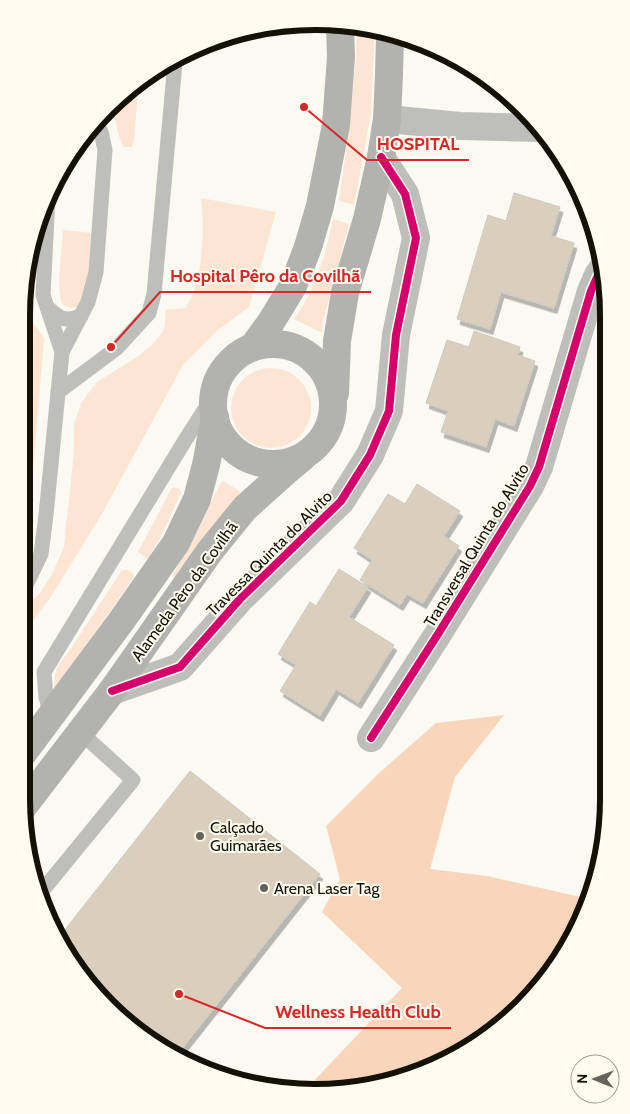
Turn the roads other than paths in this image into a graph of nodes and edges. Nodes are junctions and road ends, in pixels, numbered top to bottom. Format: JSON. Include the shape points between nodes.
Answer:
{"nodes":[{"id":1,"x":340,"y":31,"type":"edge"},
{"id":2,"x":390,"y":40,"type":"edge"},
{"id":3,"x":174,"y":68,"type":"edge"},
{"id":4,"x":387,"y":119,"type":"junction"},
{"id":5,"x":529,"y":127,"type":"edge"},
{"id":6,"x":99,"y":129,"type":"edge"},
{"id":7,"x":381,"y":157,"type":"junction"},
{"id":8,"x":47,"y":218,"type":"edge"},
{"id":9,"x":598,"y":276,"type":"edge"},
{"id":10,"x":47,"y":307,"type":"junction"},
{"id":11,"x":81,"y":316,"type":"junction"},
{"id":12,"x":253,"y":347,"type":"junction"},
{"id":13,"x":62,"y":352,"type":"junction"},
{"id":14,"x":58,"y":392,"type":"junction"},
{"id":15,"x":334,"y":399,"type":"junction"},
{"id":16,"x":214,"y":408,"type":"junction"},
{"id":17,"x":302,"y":458,"type":"junction"},
{"id":18,"x":30,"y":578,"type":"edge"},
{"id":19,"x":112,"y":691,"type":"junction"},
{"id":20,"x":51,"y":717,"type":"junction"},
{"id":21,"x":80,"y":732,"type":"junction"},
{"id":22,"x":371,"y":738,"type":"dead end"},
{"id":23,"x":30,"y":744,"type":"edge"},
{"id":24,"x":30,"y":797,"type":"edge"},
{"id":25,"x":44,"y":888,"type":"edge"}],
"edges":[{"from":1,"to":12,"type":"main road","name":"Alameda Pêro da Covilhã","via":[[336,125],[320,206],[293,286]]},
{"from":2,"to":4,"type":"main road","name":"Alameda Pêro da Covilhã"},
{"from":3,"to":14,"type":"lane","via":[[154,294],[149,313],[117,348]]},
{"from":4,"to":5,"type":"street","via":[[460,126]]},
{"from":4,"to":7,"type":"main road","name":"Alameda Pêro da Covilhã"},
{"from":6,"to":11,"type":"lane","via":[[104,150],[96,272]]},
{"from":7,"to":15,"type":"main road","name":"Alameda Pêro da Covilhã","via":[[345,293],[337,341]]},
{"from":7,"to":19,"type":"street","name":"Travessa Quinta do Alvito","via":[[405,194],[416,238],[396,335],[389,411],[370,455],[341,501],[240,598],[180,667]]},
{"from":8,"to":10,"type":"lane","via":[[43,295]]},
{"from":9,"to":22,"type":"street","name":"Transversal Quinta do Alvito","via":[[536,474]]},
{"from":10,"to":11,"type":"lane","via":[[63,319]]},
{"from":10,"to":13,"type":"lane"},
{"from":11,"to":13,"type":"lane"},
{"from":12,"to":15,"type":"main road","name":"Alameda Pêro da Covilhã","via":[[289,345],[312,357],[326,373]]},
{"from":12,"to":16,"type":"main road","name":"Alameda Pêro da Covilhã","via":[[234,357],[218,378]]},
{"from":13,"to":14,"type":"lane"},
{"from":14,"to":18,"type":"lane","via":[[41,554]]},
{"from":15,"to":17,"type":"main road","name":"Alameda Pêro da Covilhã","via":[[332,421],[319,445]]},
{"from":16,"to":17,"type":"main road","name":"Alameda Pêro da Covilhã","via":[[216,427],[228,445],[240,455],[259,464],[271,465]]},
{"from":16,"to":20,"type":"main road","name":"Alameda Pêro da Covilhã","via":[[206,466],[197,499],[176,543]]},
{"from":16,"to":20,"type":"lane","via":[[184,442],[44,672]]},
{"from":17,"to":19,"type":"main road","name":"Alameda Pêro da Covilhã","via":[[245,508],[210,551]]},
{"from":19,"to":21,"type":"main road","name":"Alameda Pêro da Covilhã"},
{"from":20,"to":23,"type":"main road","name":"Alameda Pêro da Covilhã"},
{"from":21,"to":24,"type":"main road","name":"Alameda Pêro da Covilhã"},
{"from":21,"to":25,"type":"lane","via":[[133,780]]}]}
